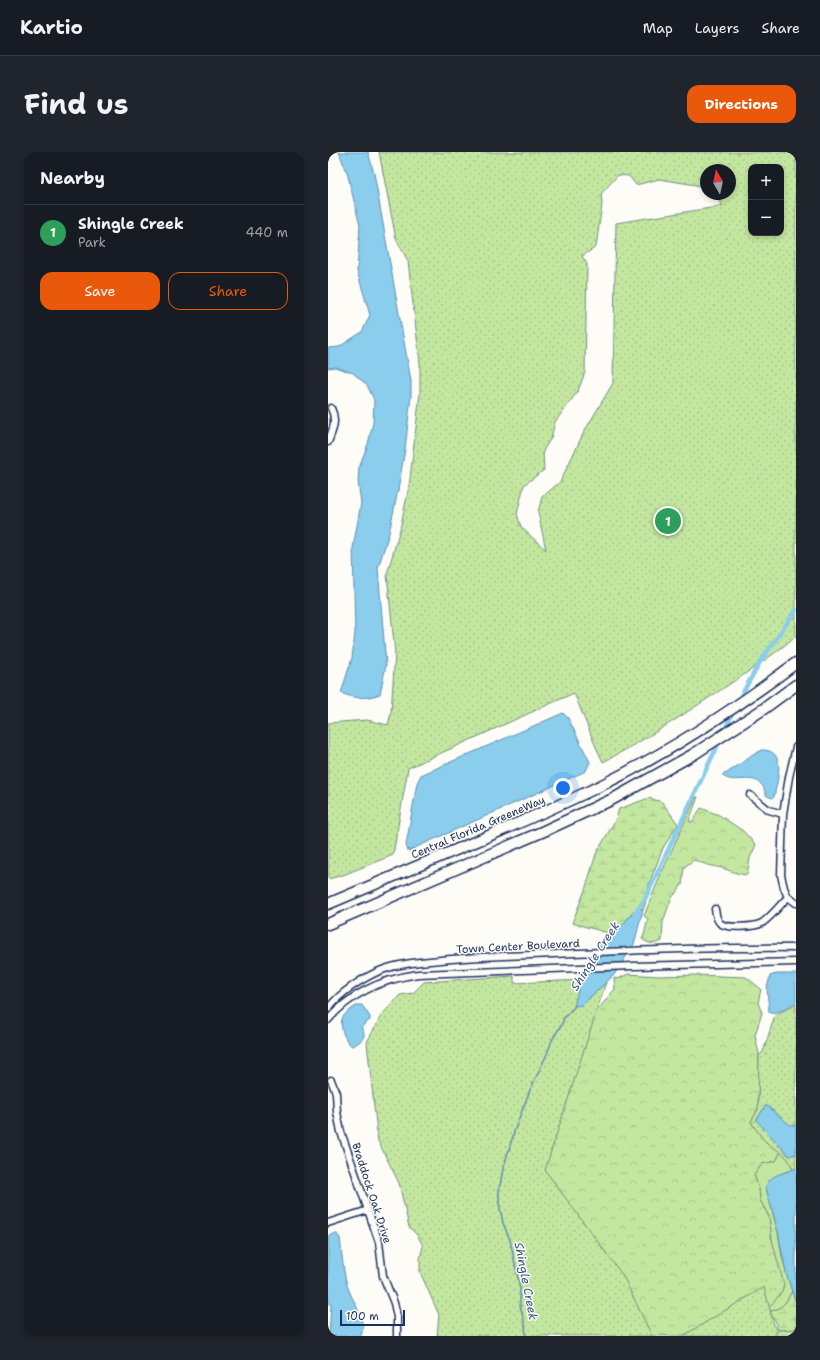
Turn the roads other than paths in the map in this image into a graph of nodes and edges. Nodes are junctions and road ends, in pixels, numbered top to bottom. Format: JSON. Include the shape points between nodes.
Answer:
{"nodes":[{"id":1,"x":331,"y":408,"type":"dead end"},
{"id":2,"x":328,"y":442,"type":"edge"},
{"id":3,"x":796,"y":662,"type":"edge"},
{"id":4,"x":796,"y":685,"type":"edge"},
{"id":5,"x":796,"y":747,"type":"edge"},
{"id":6,"x":750,"y":795,"type":"dead end"},
{"id":7,"x":783,"y":814,"type":"junction"},
{"id":8,"x":788,"y":896,"type":"junction"},
{"id":9,"x":796,"y":903,"type":"edge"},
{"id":10,"x":328,"y":904,"type":"edge"},
{"id":11,"x":715,"y":909,"type":"dead end"},
{"id":12,"x":328,"y":924,"type":"edge"},
{"id":13,"x":796,"y":948,"type":"edge"},
{"id":14,"x":796,"y":962,"type":"edge"},
{"id":15,"x":328,"y":1009,"type":"edge"},
{"id":16,"x":328,"y":1020,"type":"edge"},
{"id":17,"x":331,"y":1080,"type":"dead end"},
{"id":18,"x":368,"y":1210,"type":"junction"},
{"id":19,"x":328,"y":1223,"type":"edge"},
{"id":20,"x":397,"y":1336,"type":"edge"}],
"edges":[{"from":1,"to":2,"type":"street","via":[[335,420]]},
{"from":3,"to":10,"type":"highway","name":"Central Florida GreeneWay","via":[[752,696],[671,748],[602,785]]},
{"from":4,"to":12,"type":"highway","via":[[735,728],[674,766],[589,811]]},
{"from":5,"to":7,"type":"street"},
{"from":6,"to":7,"type":"street","via":[[769,810]]},
{"from":7,"to":8,"type":"street","via":[[781,875]]},
{"from":8,"to":9,"type":"street"},
{"from":8,"to":11,"type":"street","via":[[760,924],[750,926],[721,924]]},
{"from":13,"to":15,"type":"street","name":"Town Center Boulevard","via":[[584,952],[410,963],[382,970],[356,984],[332,1002]]},
{"from":14,"to":16,"type":"street","name":"Town Center Boulevard","via":[[418,974],[398,977],[372,986],[336,1011]]},
{"from":17,"to":18,"type":"street","name":"Braddock Oak Drive","via":[[336,1093],[341,1132]]},
{"from":18,"to":19,"type":"street"},
{"from":18,"to":20,"type":"street","name":"Braddock Oak Drive","via":[[379,1242],[383,1276],[394,1303]]}]}
